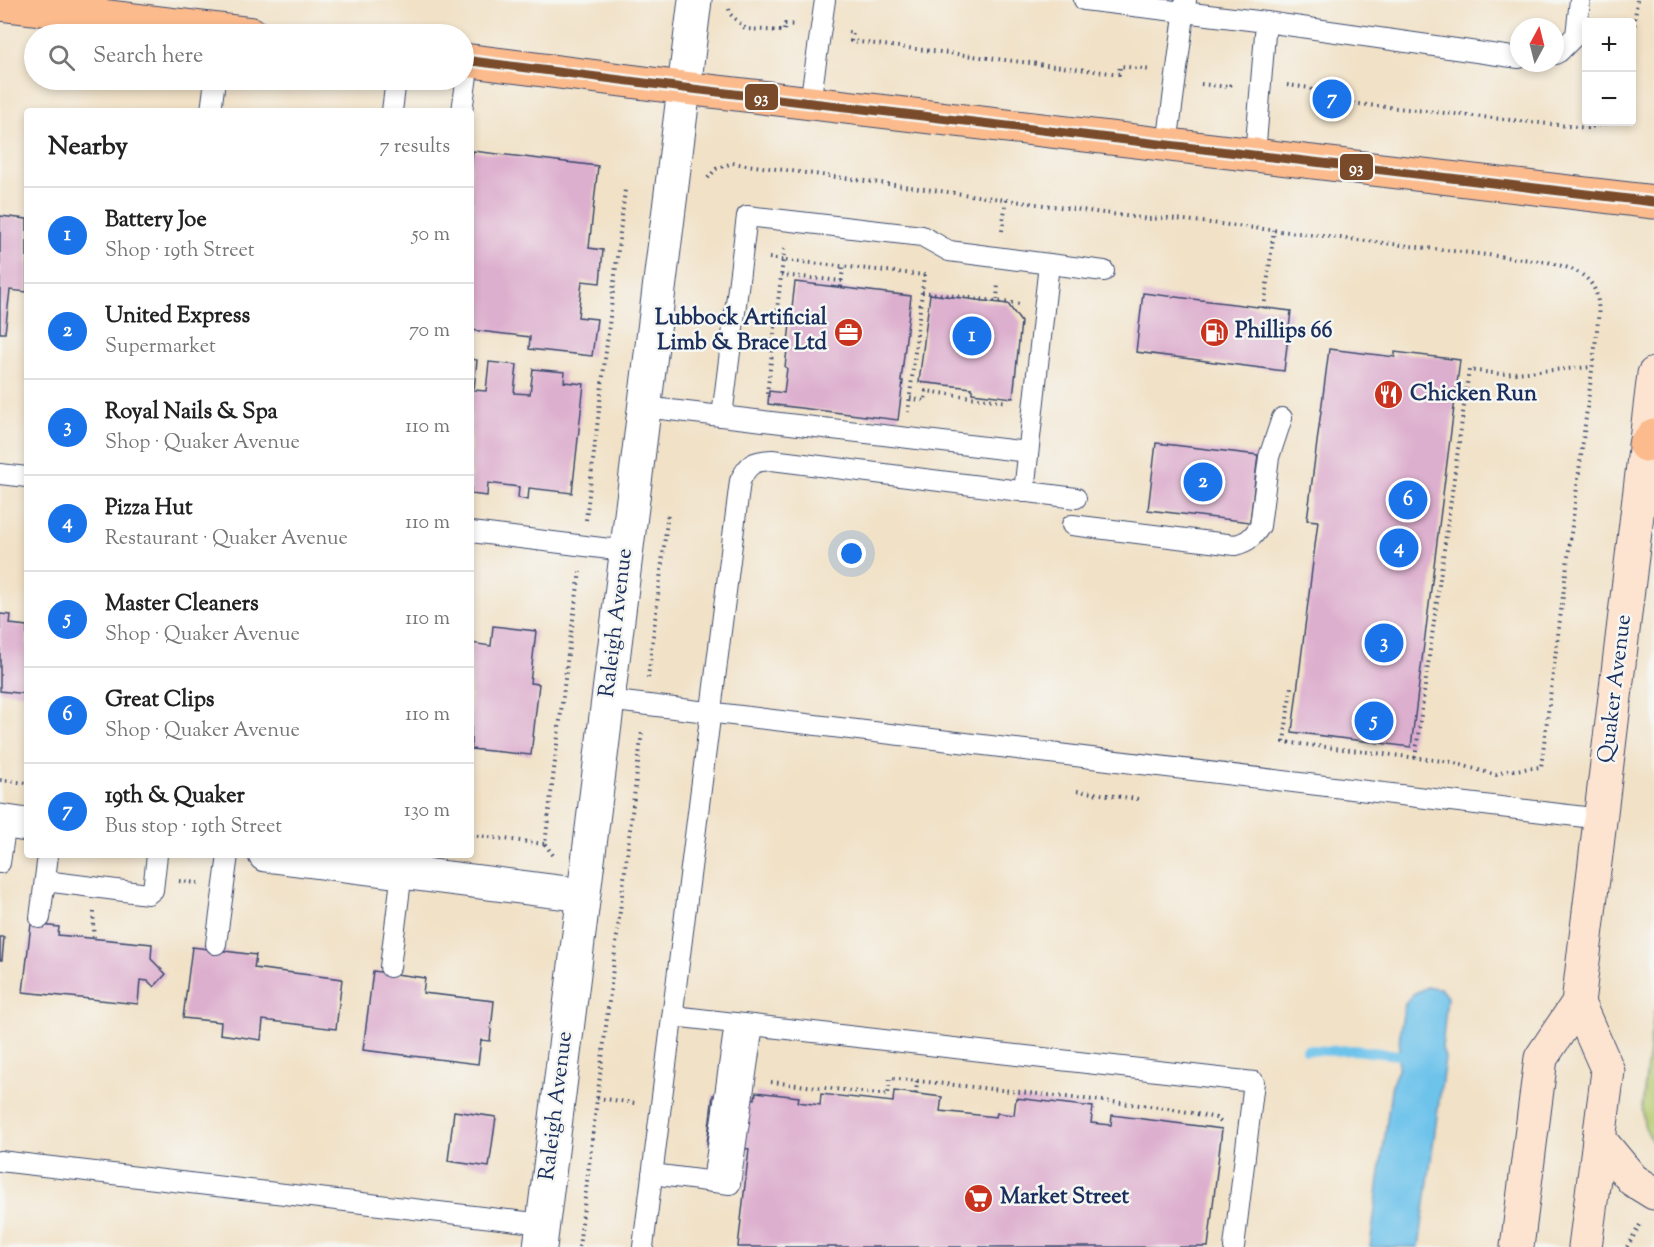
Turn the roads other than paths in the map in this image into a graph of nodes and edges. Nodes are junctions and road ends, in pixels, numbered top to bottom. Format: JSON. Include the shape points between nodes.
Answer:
{"nodes":[{"id":1,"x":695,"y":0,"type":"edge"},
{"id":2,"x":825,"y":0,"type":"edge"},
{"id":3,"x":1084,"y":0,"type":"edge"},
{"id":4,"x":1580,"y":0,"type":"edge"},
{"id":5,"x":0,"y":3,"type":"edge"},
{"id":6,"x":1185,"y":6,"type":"edge"},
{"id":7,"x":1266,"y":22,"type":"junction"},
{"id":8,"x":162,"y":24,"type":"edge"},
{"id":9,"x":1564,"y":47,"type":"edge"},
{"id":10,"x":1510,"y":56,"type":"edge"},
{"id":11,"x":474,"y":62,"type":"edge"},
{"id":12,"x":684,"y":88,"type":"junction"},
{"id":13,"x":214,"y":90,"type":"edge"},
{"id":14,"x":395,"y":90,"type":"edge"},
{"id":15,"x":464,"y":90,"type":"edge"},
{"id":16,"x":810,"y":103,"type":"junction"},
{"id":17,"x":212,"y":108,"type":"edge"},
{"id":18,"x":392,"y":108,"type":"edge"},
{"id":19,"x":462,"y":108,"type":"edge"},
{"id":20,"x":1167,"y":145,"type":"junction"},
{"id":21,"x":1255,"y":155,"type":"junction"},
{"id":22,"x":1654,"y":202,"type":"edge"},
{"id":23,"x":1049,"y":264,"type":"junction"},
{"id":24,"x":1104,"y":271,"type":"dead end"},
{"id":25,"x":1654,"y":374,"type":"edge"},
{"id":26,"x":644,"y":407,"type":"junction"},
{"id":27,"x":722,"y":416,"type":"junction"},
{"id":28,"x":1282,"y":418,"type":"dead end"},
{"id":29,"x":1650,"y":440,"type":"edge"},
{"id":30,"x":1028,"y":452,"type":"junction"},
{"id":31,"x":0,"y":474,"type":"edge"},
{"id":32,"x":24,"y":477,"type":"edge"},
{"id":33,"x":1024,"y":492,"type":"junction"},
{"id":34,"x":1076,"y":498,"type":"dead end"},
{"id":35,"x":1072,"y":525,"type":"dead end"},
{"id":36,"x":474,"y":532,"type":"edge"},
{"id":37,"x":626,"y":551,"type":"junction"},
{"id":38,"x":607,"y":700,"type":"junction"},
{"id":39,"x":711,"y":713,"type":"junction"},
{"id":40,"x":1601,"y":819,"type":"junction"},
{"id":41,"x":11,"y":823,"type":"edge"},
{"id":42,"x":48,"y":858,"type":"edge"},
{"id":43,"x":157,"y":858,"type":"edge"},
{"id":44,"x":228,"y":858,"type":"edge"},
{"id":45,"x":301,"y":858,"type":"edge"},
{"id":46,"x":0,"y":862,"type":"edge"},
{"id":47,"x":398,"y":866,"type":"edge"},
{"id":48,"x":45,"y":881,"type":"junction"},
{"id":49,"x":583,"y":895,"type":"junction"},
{"id":50,"x":40,"y":918,"type":"dead end"},
{"id":51,"x":216,"y":945,"type":"dead end"},
{"id":52,"x":390,"y":967,"type":"dead end"},
{"id":53,"x":1578,"y":1004,"type":"junction"},
{"id":54,"x":673,"y":1016,"type":"junction"},
{"id":55,"x":744,"y":1024,"type":"junction"},
{"id":56,"x":1599,"y":1139,"type":"junction"},
{"id":57,"x":0,"y":1161,"type":"edge"},
{"id":58,"x":652,"y":1174,"type":"junction"},
{"id":59,"x":1648,"y":1207,"type":"edge"},
{"id":60,"x":541,"y":1235,"type":"edge"},
{"id":61,"x":643,"y":1247,"type":"edge"},
{"id":62,"x":1234,"y":1247,"type":"edge"},
{"id":63,"x":1517,"y":1247,"type":"edge"},
{"id":64,"x":1585,"y":1247,"type":"edge"}],
"edges":[{"from":1,"to":12,"type":"street","name":"Raleigh Avenue"},
{"from":2,"to":16,"type":"lane"},
{"from":3,"to":6,"type":"lane"},
{"from":4,"to":9,"type":"lane","via":[[1576,36]]},
{"from":5,"to":8,"type":"main road"},
{"from":6,"to":7,"type":"lane"},
{"from":6,"to":20,"type":"lane"},
{"from":7,"to":10,"type":"lane"},
{"from":7,"to":21,"type":"lane"},
{"from":11,"to":12,"type":"main road"},
{"from":12,"to":16,"type":"main road"},
{"from":12,"to":26,"type":"street","name":"Raleigh Avenue"},
{"from":13,"to":17,"type":"lane"},
{"from":14,"to":18,"type":"lane"},
{"from":15,"to":19,"type":"lane"},
{"from":16,"to":20,"type":"main road"},
{"from":20,"to":21,"type":"main road"},
{"from":21,"to":22,"type":"main road"},
{"from":23,"to":24,"type":"lane"},
{"from":23,"to":27,"type":"lane","via":[[950,251],[922,236],[747,216]]},
{"from":23,"to":30,"type":"lane"},
{"from":25,"to":29,"type":"main road","name":"Quaker Avenue"},
{"from":26,"to":27,"type":"lane"},
{"from":26,"to":37,"type":"street","name":"Raleigh Avenue"},
{"from":27,"to":30,"type":"lane"},
{"from":28,"to":35,"type":"lane","via":[[1269,457],[1260,526],[1245,543],[1235,545]]},
{"from":29,"to":40,"type":"main road","name":"Quaker Avenue"},
{"from":30,"to":33,"type":"lane"},
{"from":31,"to":32,"type":"lane"},
{"from":33,"to":34,"type":"lane"},
{"from":33,"to":39,"type":"lane","via":[[757,461],[746,469],[740,481]]},
{"from":36,"to":37,"type":"lane"},
{"from":37,"to":38,"type":"street","name":"Raleigh Avenue"},
{"from":38,"to":39,"type":"lane"},
{"from":38,"to":49,"type":"street","name":"Raleigh Avenue"},
{"from":39,"to":40,"type":"lane"},
{"from":39,"to":54,"type":"lane"},
{"from":40,"to":53,"type":"main road","name":"Quaker Avenue"},
{"from":41,"to":46,"type":"lane"},
{"from":42,"to":48,"type":"lane"},
{"from":43,"to":48,"type":"lane","via":[[153,890],[148,894]]},
{"from":44,"to":51,"type":"lane"},
{"from":45,"to":47,"type":"street"},
{"from":47,"to":49,"type":"street"},
{"from":47,"to":52,"type":"lane"},
{"from":48,"to":50,"type":"lane"},
{"from":49,"to":60,"type":"street","name":"Raleigh Avenue"},
{"from":53,"to":56,"type":"main road","via":[[1608,1071]]},
{"from":53,"to":63,"type":"main road","name":"Quaker Avenue","via":[[1541,1058]]},
{"from":54,"to":55,"type":"lane"},
{"from":54,"to":58,"type":"lane"},
{"from":55,"to":58,"type":"lane","via":[[713,1182]]},
{"from":55,"to":62,"type":"lane","via":[[1254,1083]]},
{"from":56,"to":59,"type":"main road","via":[[1633,1180]]},
{"from":56,"to":64,"type":"main road"},
{"from":57,"to":60,"type":"lane"},
{"from":58,"to":61,"type":"lane"}]}
